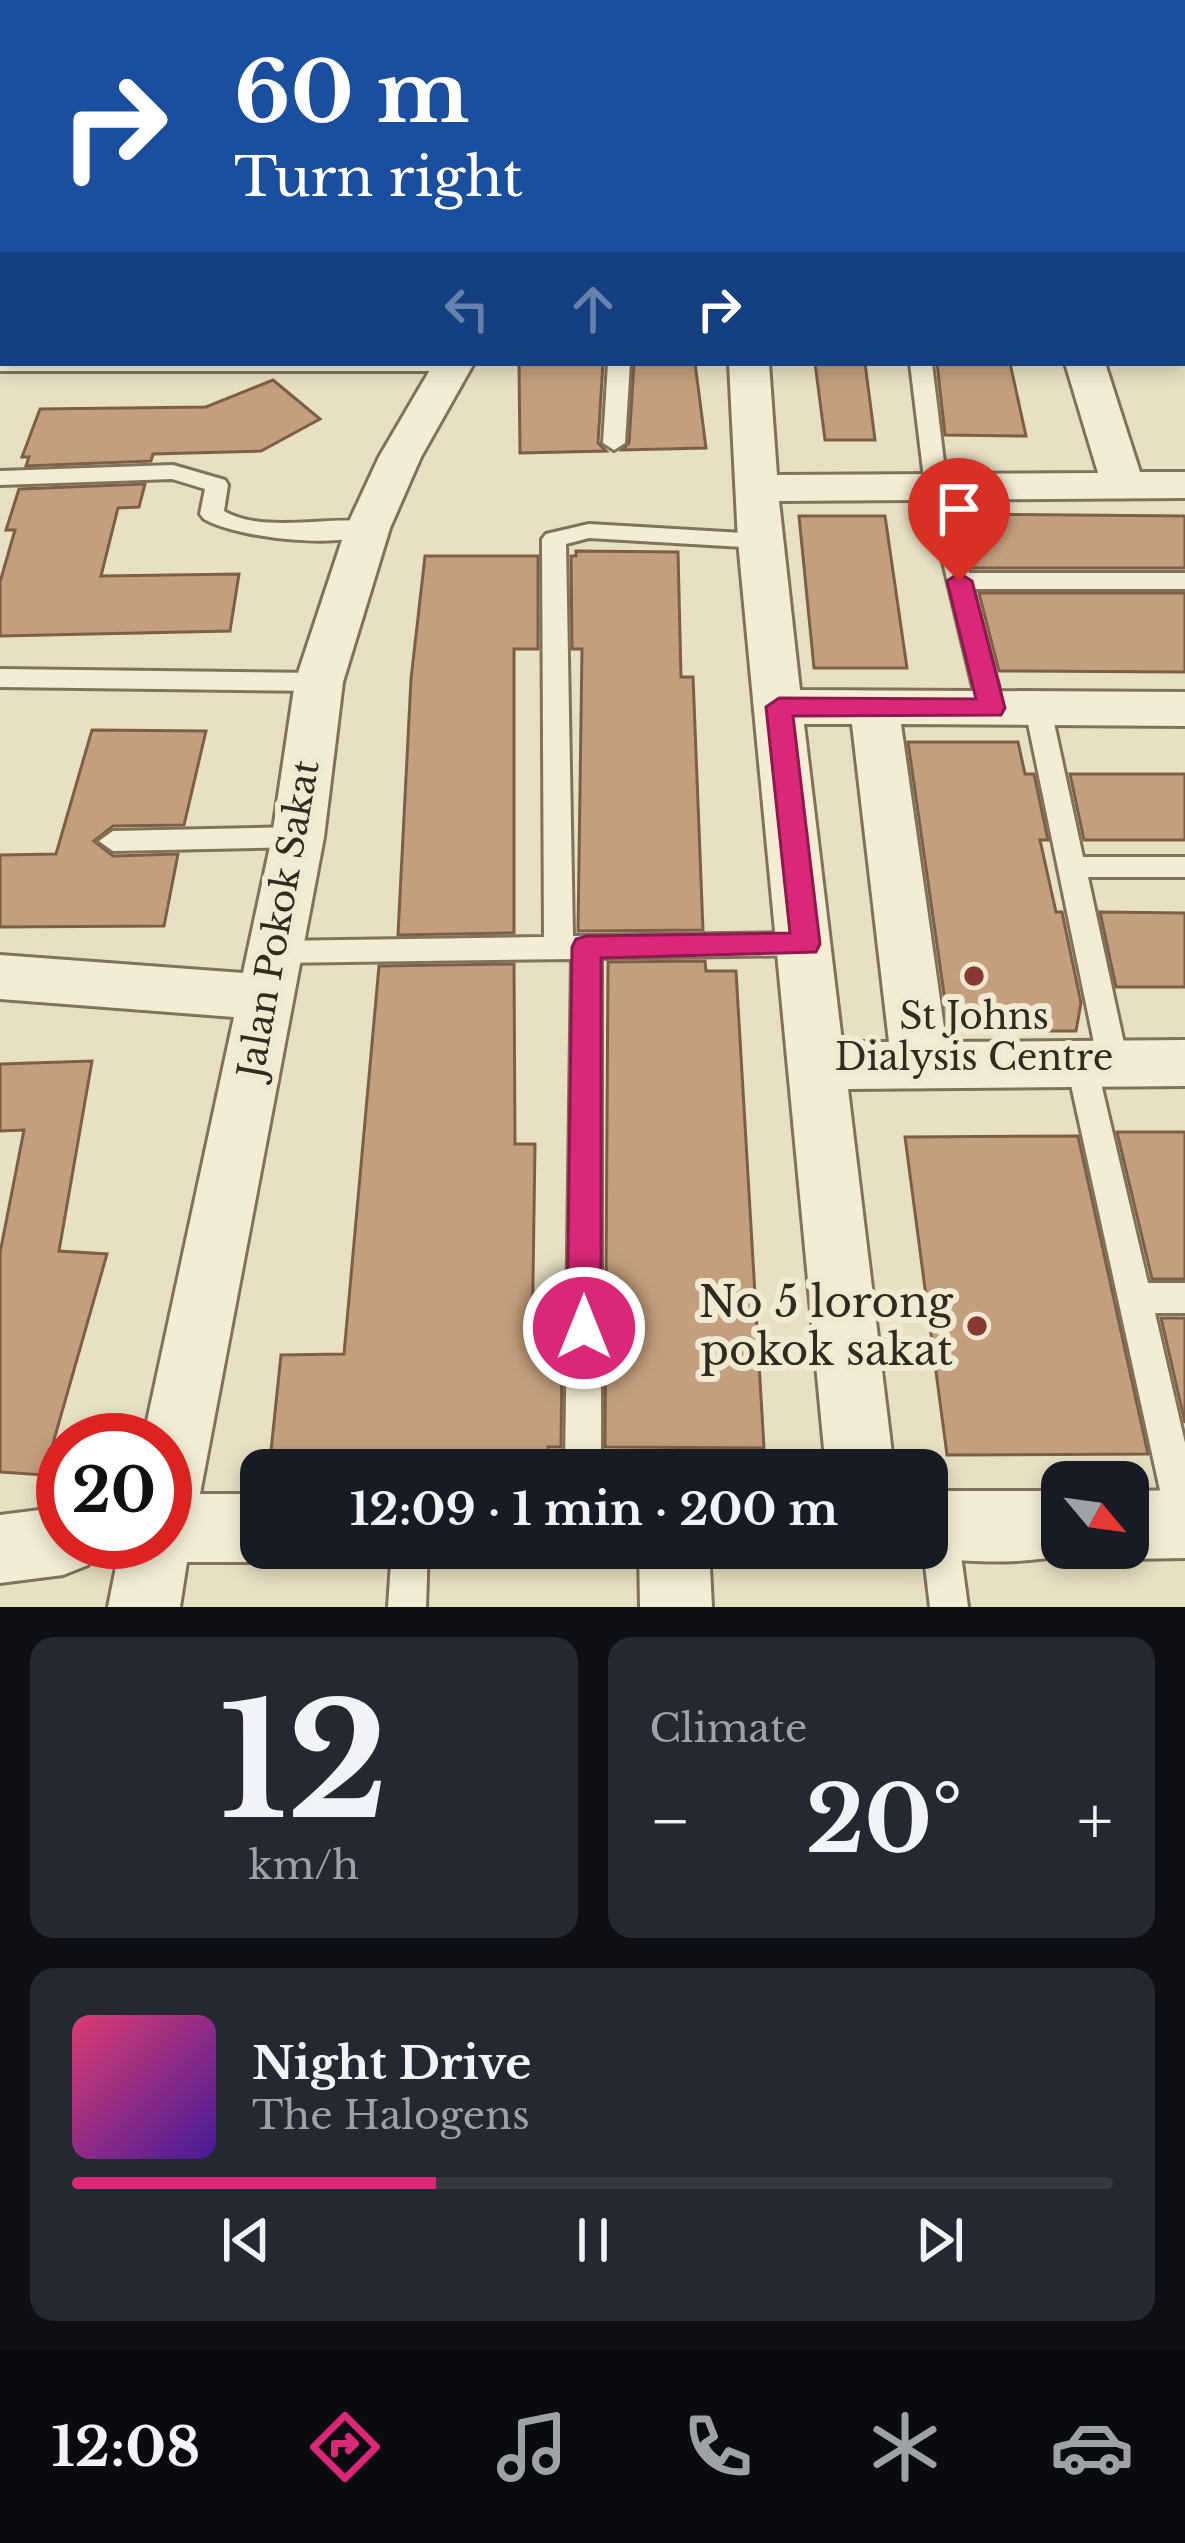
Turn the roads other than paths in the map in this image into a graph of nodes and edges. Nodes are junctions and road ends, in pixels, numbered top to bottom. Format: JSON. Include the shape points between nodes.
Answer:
{"nodes":[{"id":1,"x":453,"y":366,"type":"edge"},
{"id":2,"x":620,"y":366,"type":"edge"},
{"id":3,"x":749,"y":366,"type":"edge"},
{"id":4,"x":921,"y":366,"type":"edge"},
{"id":5,"x":1086,"y":366,"type":"edge"},
{"id":6,"x":614,"y":443,"type":"dead end"},
{"id":7,"x":0,"y":478,"type":"edge"},
{"id":8,"x":1185,"y":485,"type":"edge"},
{"id":9,"x":1123,"y":486,"type":"junction"},
{"id":10,"x":937,"y":487,"type":"junction"},
{"id":11,"x":758,"y":514,"type":"junction"},
{"id":12,"x":368,"y":528,"type":"junction"},
{"id":13,"x":959,"y":581,"type":"junction"},
{"id":14,"x":1185,"y":581,"type":"edge"},
{"id":15,"x":0,"y":678,"type":"edge"},
{"id":16,"x":319,"y":682,"type":"junction"},
{"id":17,"x":779,"y":707,"type":"junction"},
{"id":18,"x":874,"y":708,"type":"junction"},
{"id":19,"x":1015,"y":708,"type":"junction"},
{"id":20,"x":1185,"y":710,"type":"edge"},
{"id":21,"x":298,"y":837,"type":"junction"},
{"id":22,"x":113,"y":841,"type":"dead end"},
{"id":23,"x":1071,"y":867,"type":"junction"},
{"id":24,"x":1185,"y":867,"type":"edge"},
{"id":25,"x":806,"y":944,"type":"junction"},
{"id":26,"x":573,"y":947,"type":"junction"},
{"id":27,"x":270,"y":975,"type":"junction"},
{"id":28,"x":0,"y":976,"type":"edge"},
{"id":29,"x":920,"y":1062,"type":"junction"},
{"id":30,"x":1097,"y":1062,"type":"junction"},
{"id":31,"x":1185,"y":1063,"type":"edge"},
{"id":32,"x":820,"y":1066,"type":"junction"},
{"id":33,"x":1134,"y":1298,"type":"junction"},
{"id":34,"x":1185,"y":1298,"type":"edge"},
{"id":35,"x":182,"y":1413,"type":"edge"},
{"id":36,"x":583,"y":1449,"type":"edge"},
{"id":37,"x":858,"y":1449,"type":"edge"},
{"id":38,"x":1185,"y":1523,"type":"edge"},
{"id":39,"x":1149,"y":1524,"type":"edge"},
{"id":40,"x":948,"y":1525,"type":"edge"},
{"id":41,"x":1041,"y":1525,"type":"edge"},
{"id":42,"x":192,"y":1528,"type":"edge"},
{"id":43,"x":240,"y":1528,"type":"edge"},
{"id":44,"x":36,"y":1545,"type":"edge"},
{"id":45,"x":0,"y":1550,"type":"edge"},
{"id":46,"x":151,"y":1569,"type":"edge"},
{"id":47,"x":409,"y":1569,"type":"edge"},
{"id":48,"x":675,"y":1569,"type":"edge"},
{"id":49,"x":942,"y":1569,"type":"edge"},
{"id":50,"x":144,"y":1607,"type":"edge"},
{"id":51,"x":407,"y":1607,"type":"edge"},
{"id":52,"x":676,"y":1607,"type":"edge"},
{"id":53,"x":950,"y":1607,"type":"edge"}],
"edges":[{"from":1,"to":12,"type":"street","name":"Jalan Pokok Sakat"},
{"from":2,"to":6,"type":"lane"},
{"from":3,"to":11,"type":"street"},
{"from":4,"to":10,"type":"lane"},
{"from":5,"to":9,"type":"street"},
{"from":7,"to":12,"type":"lane","via":[[173,472],[217,485],[212,514],[224,524]]},
{"from":8,"to":9,"type":"street"},
{"from":9,"to":10,"type":"street"},
{"from":10,"to":11,"type":"street"},
{"from":10,"to":13,"type":"lane"},
{"from":11,"to":17,"type":"street"},
{"from":11,"to":26,"type":"lane","via":[[554,539]]},
{"from":12,"to":16,"type":"street","name":"Jalan Pokok Sakat"},
{"from":13,"to":14,"type":"lane"},
{"from":13,"to":19,"type":"lane"},
{"from":15,"to":16,"type":"lane"},
{"from":16,"to":21,"type":"street","name":"Jalan Pokok Sakat"},
{"from":17,"to":18,"type":"street"},
{"from":17,"to":25,"type":"street"},
{"from":18,"to":19,"type":"street"},
{"from":18,"to":29,"type":"street"},
{"from":19,"to":20,"type":"street"},
{"from":19,"to":23,"type":"lane"},
{"from":21,"to":22,"type":"lane"},
{"from":21,"to":27,"type":"street","name":"Jalan Pokok Sakat"},
{"from":23,"to":24,"type":"lane"},
{"from":23,"to":30,"type":"lane"},
{"from":25,"to":26,"type":"lane"},
{"from":25,"to":32,"type":"street"},
{"from":26,"to":27,"type":"lane"},
{"from":26,"to":36,"type":"lane"},
{"from":27,"to":28,"type":"street"},
{"from":27,"to":35,"type":"street","name":"Jalan Pokok Sakat"},
{"from":29,"to":30,"type":"street"},
{"from":29,"to":32,"type":"street"},
{"from":30,"to":31,"type":"street"},
{"from":30,"to":33,"type":"lane"},
{"from":32,"to":37,"type":"street"},
{"from":33,"to":34,"type":"lane"},
{"from":33,"to":38,"type":"lane"},
{"from":38,"to":39,"type":"street"},
{"from":40,"to":41,"type":"street"},
{"from":42,"to":43,"type":"street"},
{"from":44,"to":45,"type":"street"},
{"from":46,"to":50,"type":"street"},
{"from":47,"to":51,"type":"lane"},
{"from":48,"to":52,"type":"street"},
{"from":49,"to":53,"type":"lane"}]}
